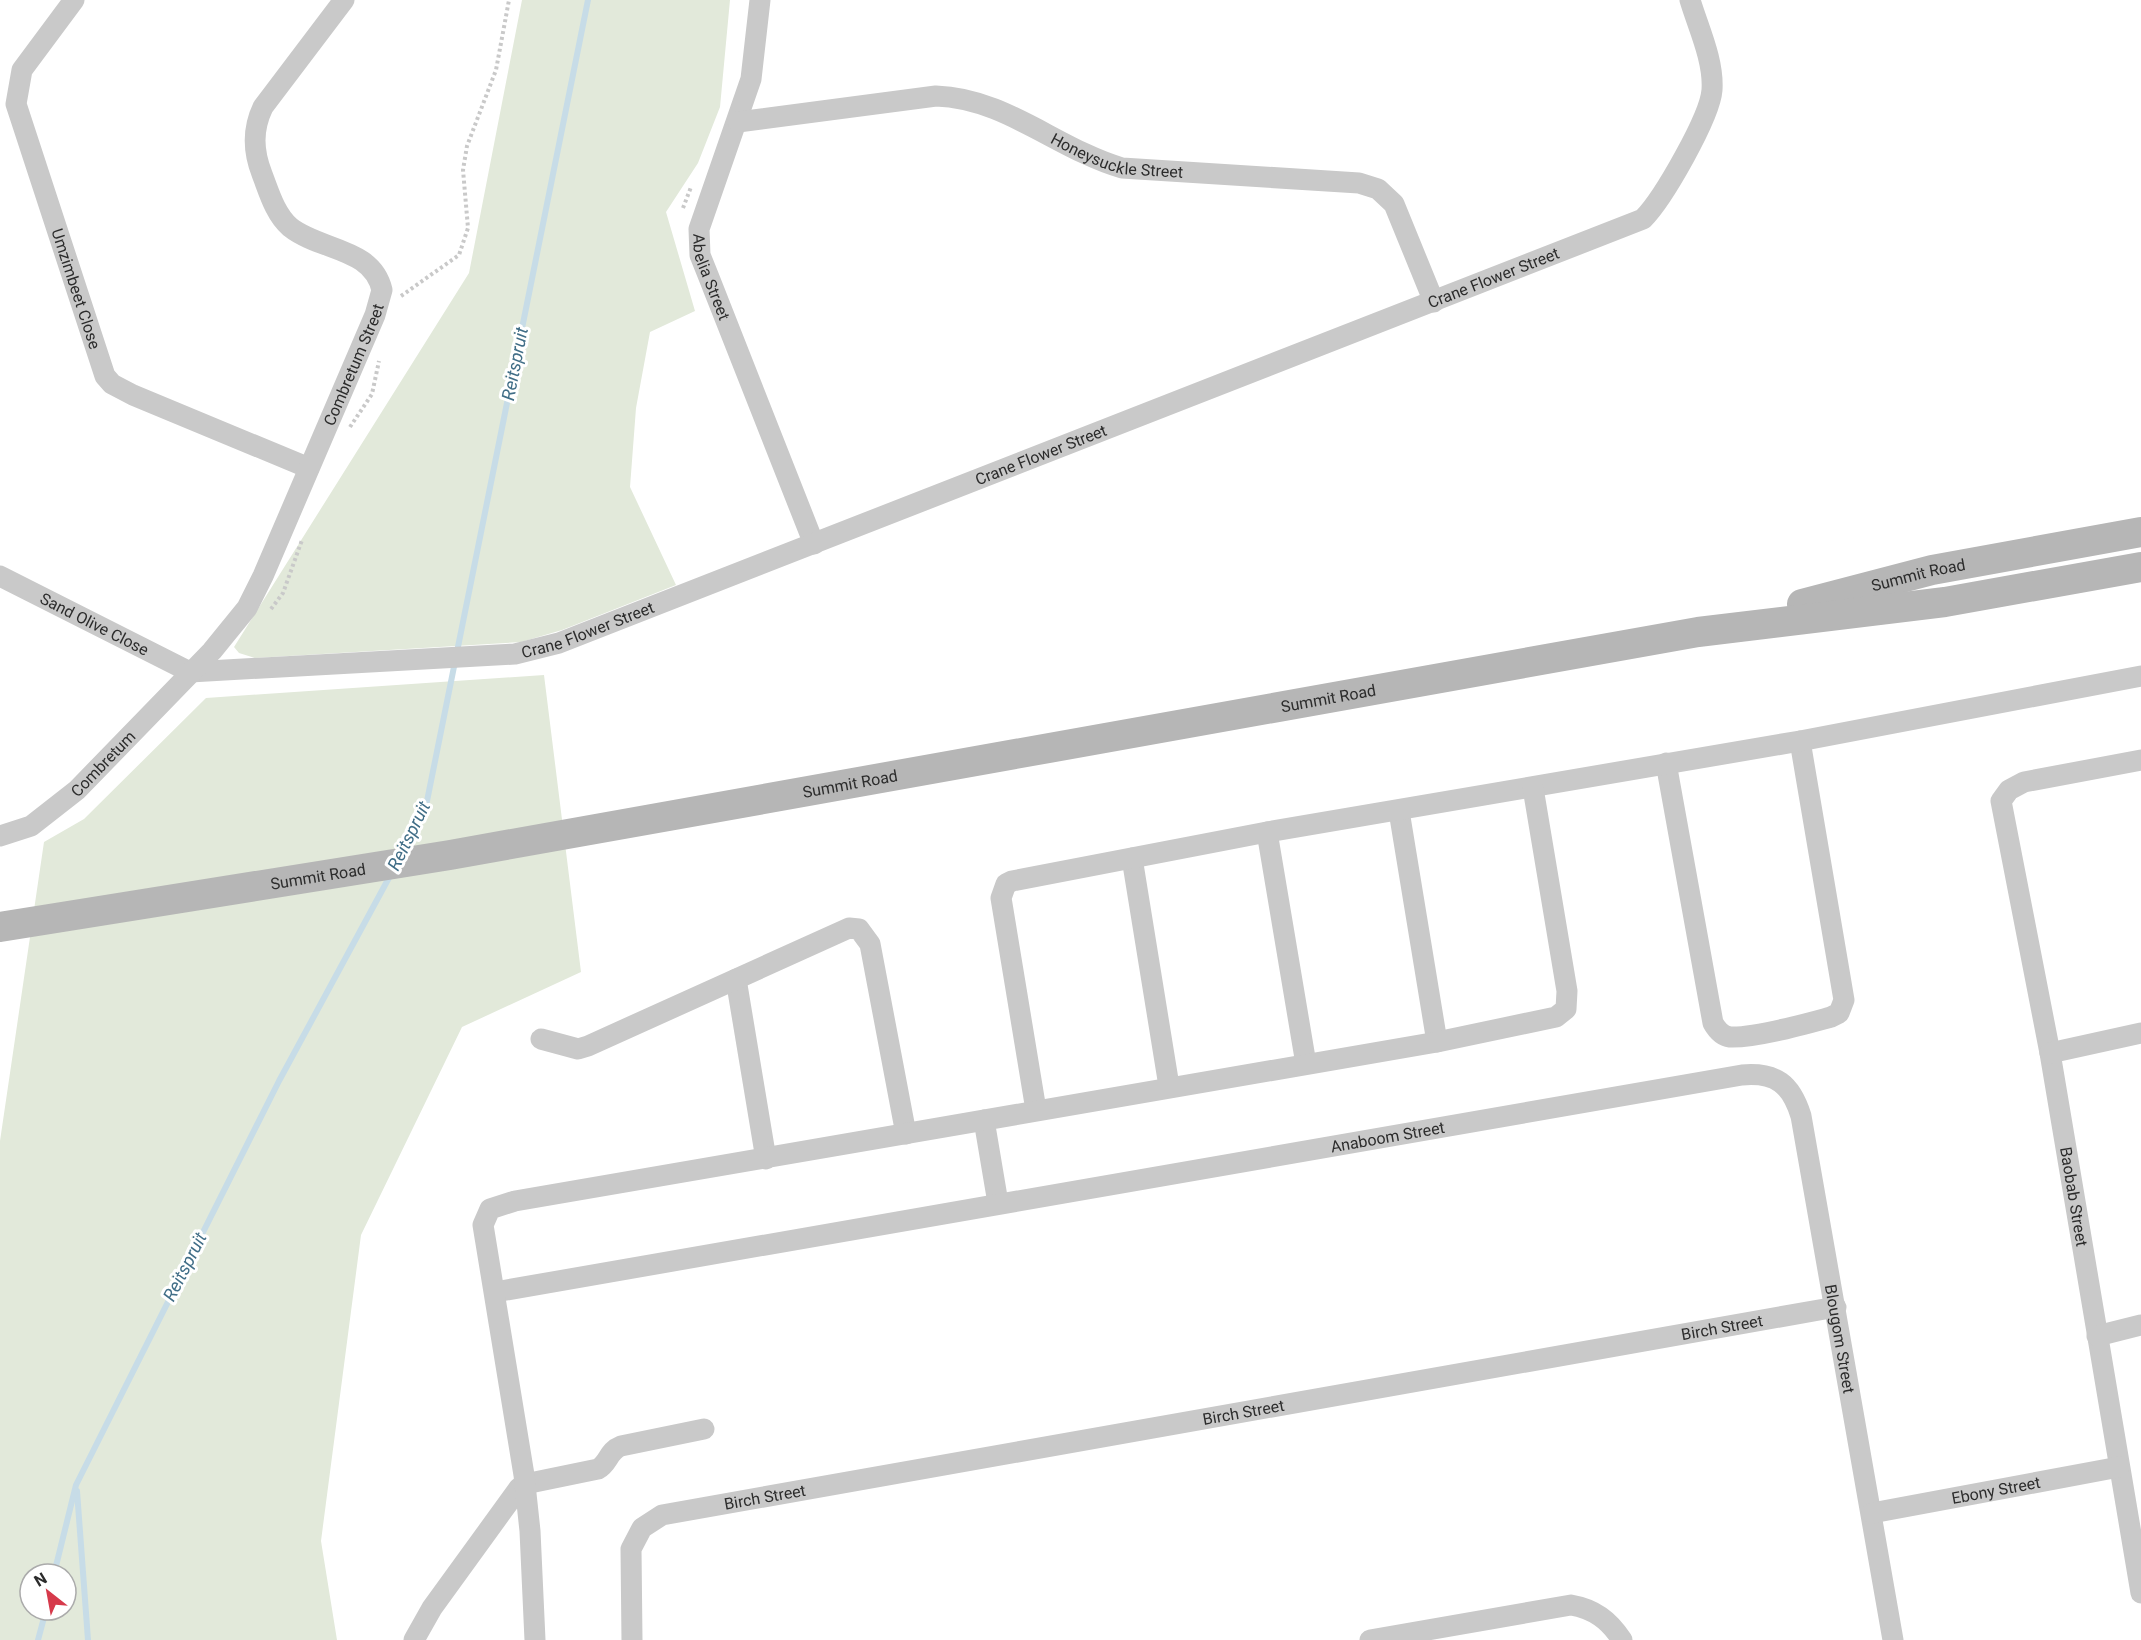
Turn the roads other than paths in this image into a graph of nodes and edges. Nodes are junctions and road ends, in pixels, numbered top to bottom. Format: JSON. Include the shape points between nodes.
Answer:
{"nodes":[{"id":1,"x":74,"y":0,"type":"edge"},
{"id":2,"x":344,"y":0,"type":"edge"},
{"id":3,"x":760,"y":0,"type":"edge"},
{"id":4,"x":1689,"y":0,"type":"edge"},
{"id":5,"x":738,"y":122,"type":"junction"},
{"id":6,"x":1434,"y":303,"type":"junction"},
{"id":7,"x":309,"y":468,"type":"junction"},
{"id":8,"x":2141,"y":532,"type":"edge"},
{"id":9,"x":814,"y":544,"type":"junction"},
{"id":10,"x":2141,"y":567,"type":"edge"},
{"id":11,"x":0,"y":576,"type":"edge"},
{"id":12,"x":1698,"y":632,"type":"junction"},
{"id":13,"x":190,"y":672,"type":"junction"},
{"id":14,"x":2141,"y":676,"type":"edge"},
{"id":15,"x":1800,"y":741,"type":"junction"},
{"id":16,"x":2141,"y":760,"type":"edge"},
{"id":17,"x":1666,"y":763,"type":"junction"},
{"id":18,"x":1533,"y":788,"type":"junction"},
{"id":19,"x":1399,"y":811,"type":"junction"},
{"id":20,"x":1267,"y":832,"type":"junction"},
{"id":21,"x":0,"y":836,"type":"edge"},
{"id":22,"x":1132,"y":858,"type":"junction"},
{"id":23,"x":0,"y":927,"type":"edge"},
{"id":24,"x":736,"y":979,"type":"junction"},
{"id":25,"x":2141,"y":1033,"type":"edge"},
{"id":26,"x":541,"y":1039,"type":"dead end"},
{"id":27,"x":1437,"y":1042,"type":"junction"},
{"id":28,"x":2050,"y":1053,"type":"junction"},
{"id":29,"x":1306,"y":1064,"type":"junction"},
{"id":30,"x":1742,"y":1075,"type":"joint"},
{"id":31,"x":1169,"y":1086,"type":"junction"},
{"id":32,"x":1036,"y":1110,"type":"junction"},
{"id":33,"x":984,"y":1120,"type":"junction"},
{"id":34,"x":906,"y":1134,"type":"junction"},
{"id":35,"x":766,"y":1159,"type":"junction"},
{"id":36,"x":998,"y":1203,"type":"junction"},
{"id":37,"x":495,"y":1292,"type":"junction"},
{"id":38,"x":1836,"y":1307,"type":"junction"},
{"id":39,"x":2141,"y":1325,"type":"edge"},
{"id":40,"x":2097,"y":1336,"type":"junction"},
{"id":41,"x":704,"y":1429,"type":"dead end"},
{"id":42,"x":2119,"y":1467,"type":"junction"},
{"id":43,"x":525,"y":1484,"type":"junction"},
{"id":44,"x":1872,"y":1512,"type":"junction"},
{"id":45,"x":2141,"y":1593,"type":"edge"},
{"id":46,"x":1381,"y":1639,"type":"edge"},
{"id":47,"x":414,"y":1640,"type":"edge"},
{"id":48,"x":535,"y":1640,"type":"edge"},
{"id":49,"x":632,"y":1640,"type":"edge"},
{"id":50,"x":1622,"y":1640,"type":"edge"},
{"id":51,"x":1893,"y":1640,"type":"edge"}],
"edges":[{"from":1,"to":7,"type":"street","name":"Umzimbeet Close","via":[[22,70],[16,104],[105,376],[133,395]]},
{"from":2,"to":7,"type":"street","name":"Combretum Street","via":[[270,96],[258,119],[254,141],[263,178],[284,221],[306,236],[367,264],[382,290],[380,304]]},
{"from":3,"to":5,"type":"street","name":"Abelia Street","via":[[751,79]]},
{"from":4,"to":6,"type":"street","name":"Crane Flower Street","via":[[1705,49],[1712,90],[1710,103],[1657,206],[1643,219]]},
{"from":5,"to":6,"type":"street","name":"Honeysuckle Street","via":[[925,97],[956,97],[999,110],[1122,168],[1359,183],[1378,189],[1394,204]]},
{"from":5,"to":9,"type":"street","name":"Abelia Street","via":[[703,212],[700,255]]},
{"from":6,"to":9,"type":"street","name":"Crane Flower Street"},
{"from":7,"to":13,"type":"street","name":"Combretum Street","via":[[253,597],[231,629]]},
{"from":8,"to":12,"type":"main road","name":"Summit Road","via":[[1932,570]]},
{"from":9,"to":13,"type":"street","name":"Crane Flower Street","via":[[559,643],[522,652]]},
{"from":10,"to":12,"type":"main road","name":"Summit Road","via":[[1945,602]]},
{"from":11,"to":13,"type":"street","name":"Sand Olive Close"},
{"from":12,"to":23,"type":"main road","name":"Summit Road","via":[[450,855]]},
{"from":13,"to":21,"type":"street","name":"Combretum","via":[[60,805],[31,826]]},
{"from":14,"to":15,"type":"street"},
{"from":15,"to":17,"type":"street"},
{"from":15,"to":17,"type":"street","via":[[1844,1000],[1839,1013],[1831,1017],[1761,1032],[1730,1037],[1713,1023]]},
{"from":16,"to":28,"type":"street","name":"Baobab Street","via":[[2024,782],[2009,790],[2001,801]]},
{"from":17,"to":18,"type":"street"},
{"from":18,"to":19,"type":"street"},
{"from":18,"to":27,"type":"street","via":[[1567,991],[1566,1009],[1556,1017]]},
{"from":19,"to":20,"type":"street"},
{"from":19,"to":27,"type":"street"},
{"from":20,"to":22,"type":"street"},
{"from":20,"to":29,"type":"street"},
{"from":22,"to":31,"type":"street"},
{"from":22,"to":32,"type":"street","via":[[1020,878],[1006,884],[1002,893]]},
{"from":24,"to":26,"type":"street","via":[[588,1046],[578,1049]]},
{"from":24,"to":34,"type":"street","via":[[849,928],[859,928],[870,944]]},
{"from":24,"to":35,"type":"street"},
{"from":25,"to":28,"type":"street"},
{"from":27,"to":29,"type":"street"},
{"from":28,"to":40,"type":"street","name":"Baobab Street"},
{"from":29,"to":31,"type":"street"},
{"from":30,"to":36,"type":"street","name":"Anaboom Street"},
{"from":30,"to":38,"type":"street","name":"Blougom Street","via":[[1764,1074],[1774,1078],[1798,1105]]},
{"from":31,"to":32,"type":"street"},
{"from":32,"to":33,"type":"street"},
{"from":33,"to":34,"type":"street"},
{"from":33,"to":36,"type":"street"},
{"from":34,"to":35,"type":"street"},
{"from":35,"to":37,"type":"street","via":[[495,1206],[485,1216],[483,1225]]},
{"from":36,"to":37,"type":"street","name":"Anaboom Street"},
{"from":37,"to":43,"type":"street"},
{"from":38,"to":44,"type":"street","name":"Blougom Street"},
{"from":38,"to":49,"type":"street","name":"Birch Street","via":[[662,1515],[636,1535],[631,1549]]},
{"from":39,"to":40,"type":"street"},
{"from":40,"to":42,"type":"street","name":"Baobab Street"},
{"from":41,"to":43,"type":"street","via":[[621,1446],[598,1469]]},
{"from":42,"to":44,"type":"street","name":"Ebony Street"},
{"from":42,"to":45,"type":"street","name":"Baobab Street"},
{"from":43,"to":47,"type":"street","via":[[517,1489],[432,1608]]},
{"from":43,"to":48,"type":"street"},
{"from":44,"to":51,"type":"street","name":"Blougom Street"},
{"from":46,"to":50,"type":"street","via":[[1571,1605],[1603,1617]]}]}
